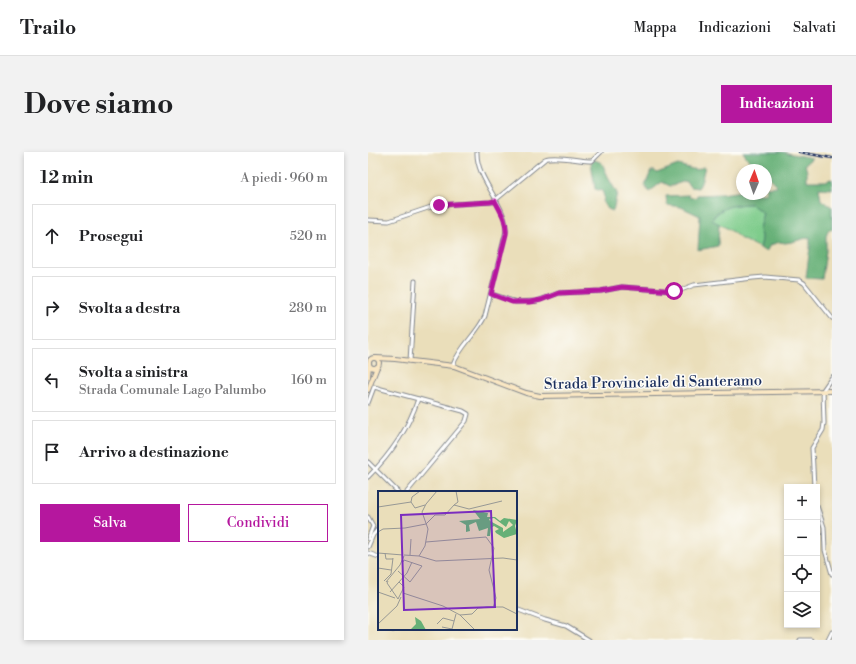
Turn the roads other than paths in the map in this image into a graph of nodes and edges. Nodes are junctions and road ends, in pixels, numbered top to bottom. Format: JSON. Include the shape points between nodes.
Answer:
{"nodes":[{"id":1,"x":477,"y":152,"type":"edge"},
{"id":2,"x":602,"y":152,"type":"edge"},
{"id":3,"x":495,"y":201,"type":"junction"},
{"id":4,"x":368,"y":220,"type":"edge"},
{"id":5,"x":415,"y":281,"type":"dead end"},
{"id":6,"x":491,"y":294,"type":"junction"},
{"id":7,"x":832,"y":318,"type":"edge"},
{"id":8,"x":372,"y":358,"type":"edge"},
{"id":9,"x":409,"y":361,"type":"junction"},
{"id":10,"x":369,"y":364,"type":"edge"},
{"id":11,"x":453,"y":365,"type":"junction"},
{"id":12,"x":377,"y":366,"type":"junction"},
{"id":13,"x":368,"y":377,"type":"edge"},
{"id":14,"x":832,"y":377,"type":"edge"},
{"id":15,"x":368,"y":390,"type":"edge"},
{"id":16,"x":823,"y":391,"type":"junction"},
{"id":17,"x":832,"y":391,"type":"edge"},
{"id":18,"x":418,"y":399,"type":"junction"},
{"id":19,"x":368,"y":403,"type":"edge"},
{"id":20,"x":368,"y":462,"type":"edge"},
{"id":21,"x":376,"y":470,"type":"junction"},
{"id":22,"x":368,"y":477,"type":"edge"},
{"id":23,"x":814,"y":484,"type":"edge"},
{"id":24,"x":397,"y":491,"type":"edge"},
{"id":25,"x":408,"y":491,"type":"edge"},
{"id":26,"x":820,"y":515,"type":"edge"},
{"id":27,"x":368,"y":517,"type":"edge"},
{"id":28,"x":373,"y":527,"type":"junction"},
{"id":29,"x":378,"y":529,"type":"edge"},
{"id":30,"x":368,"y":539,"type":"edge"},
{"id":31,"x":368,"y":547,"type":"edge"},
{"id":32,"x":368,"y":553,"type":"edge"},
{"id":33,"x":378,"y":557,"type":"edge"},
{"id":34,"x":832,"y":574,"type":"edge"},
{"id":35,"x":517,"y":609,"type":"edge"},
{"id":36,"x":832,"y":632,"type":"edge"},
{"id":37,"x":589,"y":640,"type":"edge"},
{"id":38,"x":800,"y":640,"type":"edge"},
{"id":39,"x":812,"y":640,"type":"edge"},
{"id":40,"x":828,"y":640,"type":"edge"}],
"edges":[{"from":1,"to":3,"type":"street","via":[[479,168]]},
{"from":2,"to":3,"type":"street","via":[[592,161],[552,157],[545,159]]},
{"from":3,"to":4,"type":"street","via":[[439,205],[389,222]]},
{"from":3,"to":6,"type":"street","via":[[504,216],[506,231]]},
{"from":5,"to":9,"type":"street"},
{"from":6,"to":7,"type":"street","via":[[512,302],[530,302],[559,293],[622,287],[674,291],[694,285],[768,277],[802,281]]},
{"from":6,"to":11,"type":"street","via":[[483,321]]},
{"from":8,"to":9,"type":"main road"},
{"from":8,"to":10,"type":"main road"},
{"from":8,"to":12,"type":"main road","via":[[378,361]]},
{"from":9,"to":11,"type":"main road","name":"Strada Provinciale di Santeramo"},
{"from":9,"to":12,"type":"main road","via":[[388,360]]},
{"from":10,"to":12,"type":"main road","via":[[373,368]]},
{"from":10,"to":13,"type":"main road"},
{"from":11,"to":16,"type":"main road","name":"Strada Provinciale di Santeramo","via":[[540,396]]},
{"from":12,"to":15,"type":"main road"},
{"from":14,"to":16,"type":"street"},
{"from":16,"to":17,"type":"main road","name":"Strada Provinciale di Santeramo"},
{"from":16,"to":23,"type":"street","via":[[824,427],[811,450]]},
{"from":18,"to":19,"type":"street","via":[[374,387]]},
{"from":18,"to":21,"type":"street","via":[[403,434]]},
{"from":18,"to":25,"type":"street","via":[[466,412],[468,418]]},
{"from":20,"to":21,"type":"street"},
{"from":21,"to":22,"type":"street"},
{"from":21,"to":24,"type":"street"},
{"from":26,"to":34,"type":"street","via":[[824,527],[825,550]]},
{"from":27,"to":28,"type":"street"},
{"from":28,"to":29,"type":"street"},
{"from":28,"to":30,"type":"street"},
{"from":29,"to":31,"type":"street"},
{"from":32,"to":33,"type":"street"},
{"from":35,"to":37,"type":"street","via":[[566,626]]},
{"from":36,"to":40,"type":"street"},
{"from":38,"to":39,"type":"street"}]}
